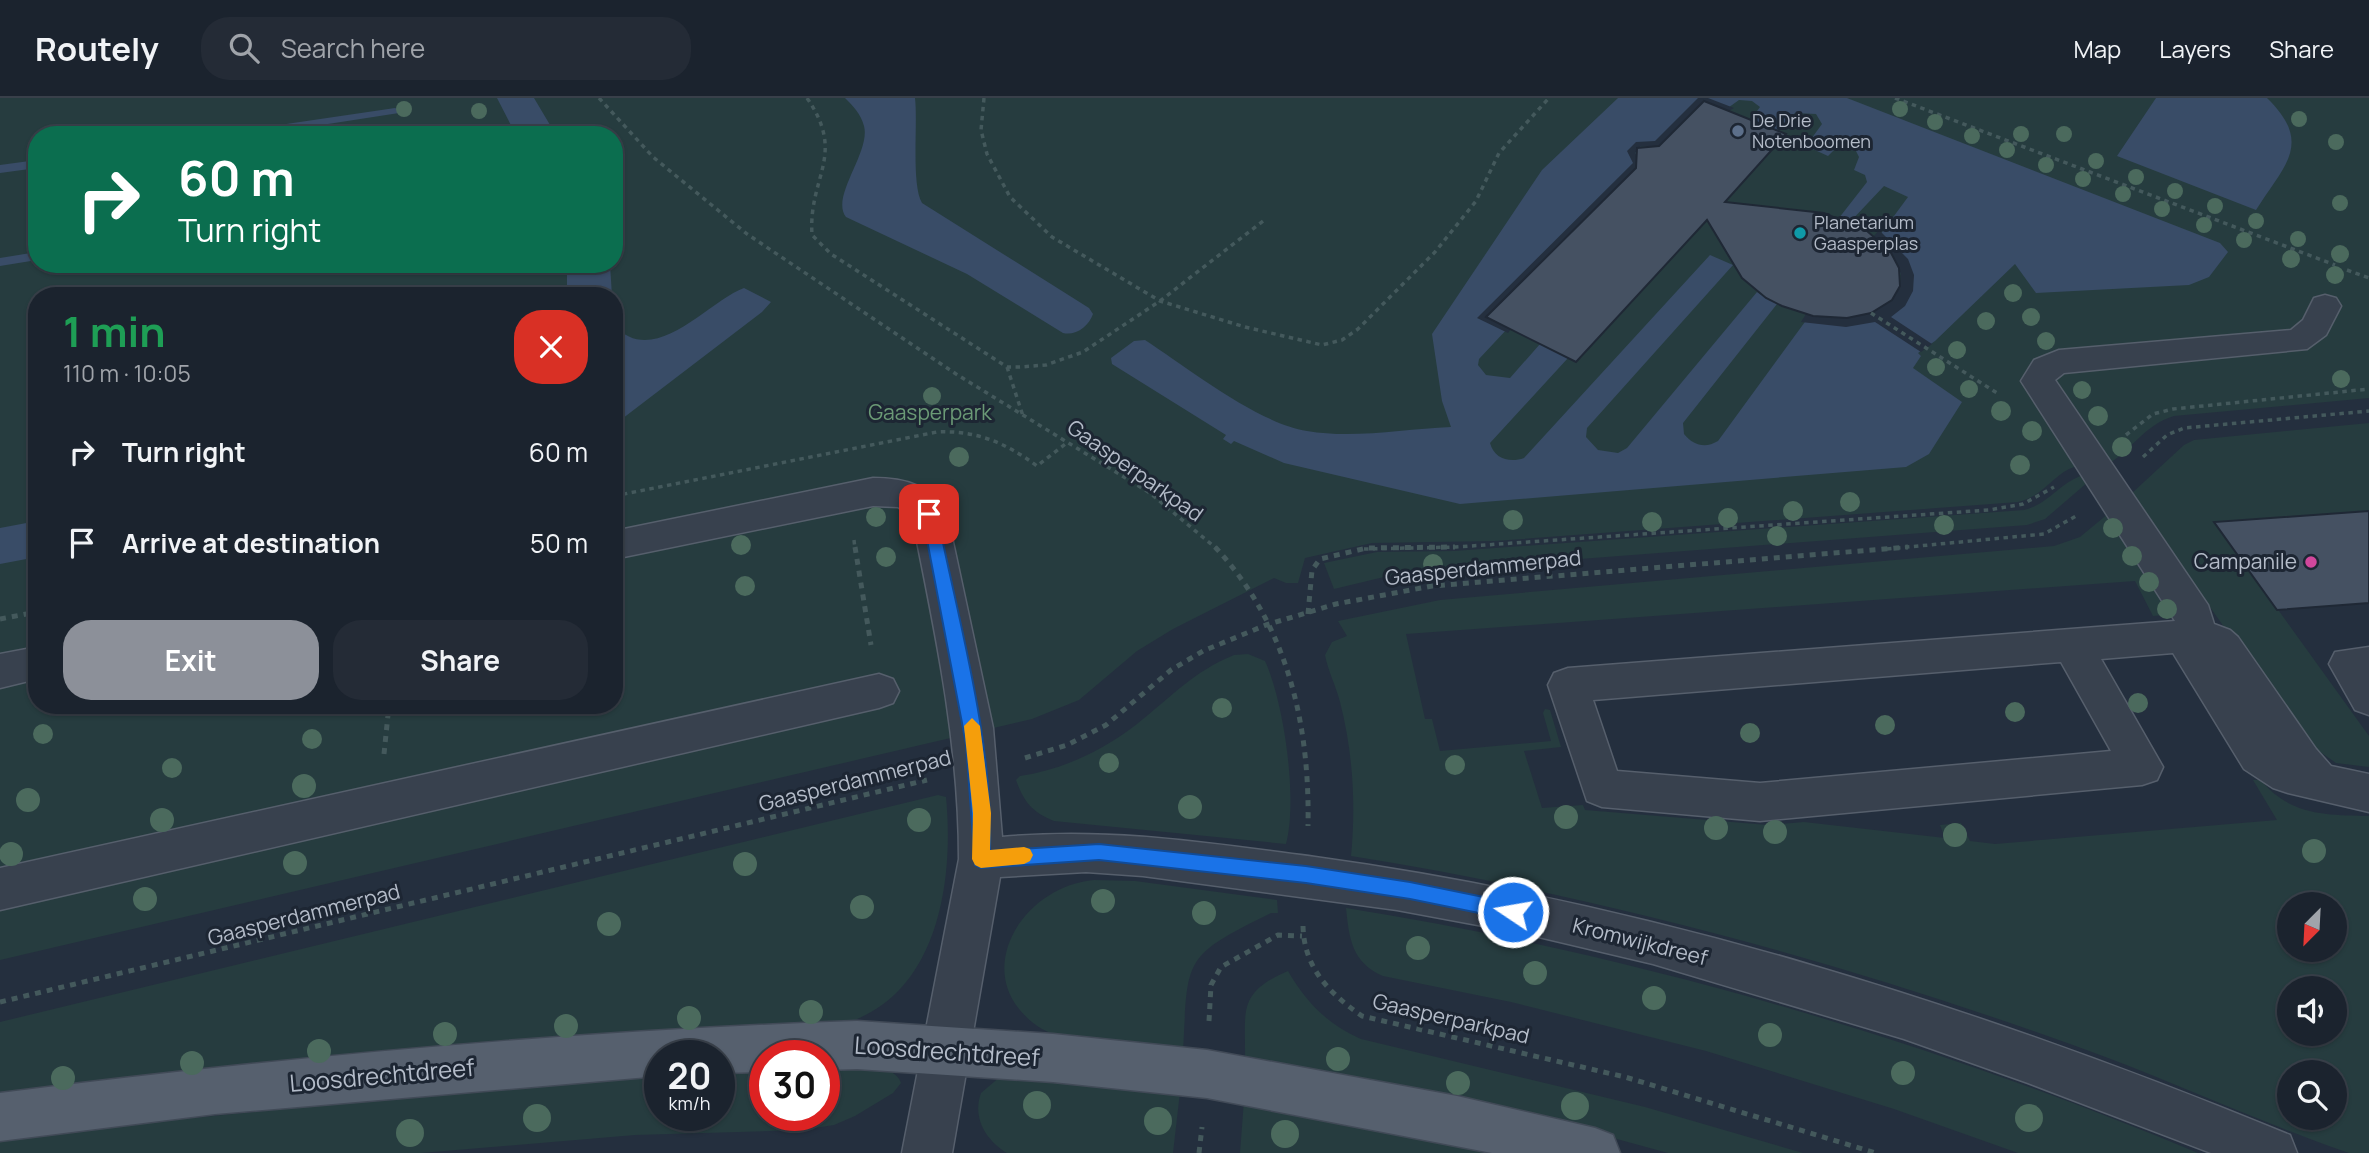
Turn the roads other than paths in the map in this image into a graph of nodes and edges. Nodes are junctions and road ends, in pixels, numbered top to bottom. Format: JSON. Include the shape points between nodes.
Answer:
{"nodes":[{"id":1,"x":2325,"y":306,"type":"dead end"},
{"id":2,"x":623,"y":543,"type":"edge"},
{"id":3,"x":2190,"y":636,"type":"junction"},
{"id":4,"x":2072,"y":645,"type":"junction"},
{"id":5,"x":2369,"y":663,"type":"edge"},
{"id":6,"x":28,"y":665,"type":"edge"},
{"id":7,"x":0,"y":671,"type":"edge"},
{"id":8,"x":879,"y":691,"type":"road end"},
{"id":9,"x":2369,"y":698,"type":"edge"},
{"id":10,"x":2369,"y":793,"type":"edge"},
{"id":11,"x":981,"y":859,"type":"junction"},
{"id":12,"x":0,"y":889,"type":"edge"},
{"id":13,"x":948,"y":1051,"type":"junction"},
{"id":14,"x":0,"y":1117,"type":"edge"},
{"id":15,"x":927,"y":1153,"type":"edge"},
{"id":16,"x":1595,"y":1153,"type":"edge"},
{"id":17,"x":2272,"y":1153,"type":"edge"}],
"edges":[{"from":1,"to":3,"type":"street","via":[[2308,337],[2296,341],[2059,362],[2046,368],[2039,381],[2194,616]]},
{"from":2,"to":11,"type":"street","via":[[873,492],[915,498],[929,514],[971,721],[982,813]]},
{"from":3,"to":4,"type":"street"},
{"from":3,"to":10,"type":"street","via":[[2259,756],[2288,775]]},
{"from":4,"to":4,"type":"street","via":[[2142,767],[1760,802],[1602,788],[1568,685]]},
{"from":5,"to":9,"type":"street","via":[[2348,664]]},
{"from":6,"to":7,"type":"street"},
{"from":8,"to":12,"type":"street"},
{"from":11,"to":13,"type":"street"},
{"from":11,"to":17,"type":"street","name":"Kromwijkdreef","via":[[1099,852],[1410,890],[1539,917],[1799,984],[1993,1044]]},
{"from":13,"to":14,"type":"main road","name":"Loosdrechtdreef","via":[[857,1045],[673,1051],[215,1090]]},
{"from":13,"to":15,"type":"street"},
{"from":13,"to":16,"type":"main road","name":"Loosdrechtdreef","via":[[1207,1074],[1418,1112]]}]}
